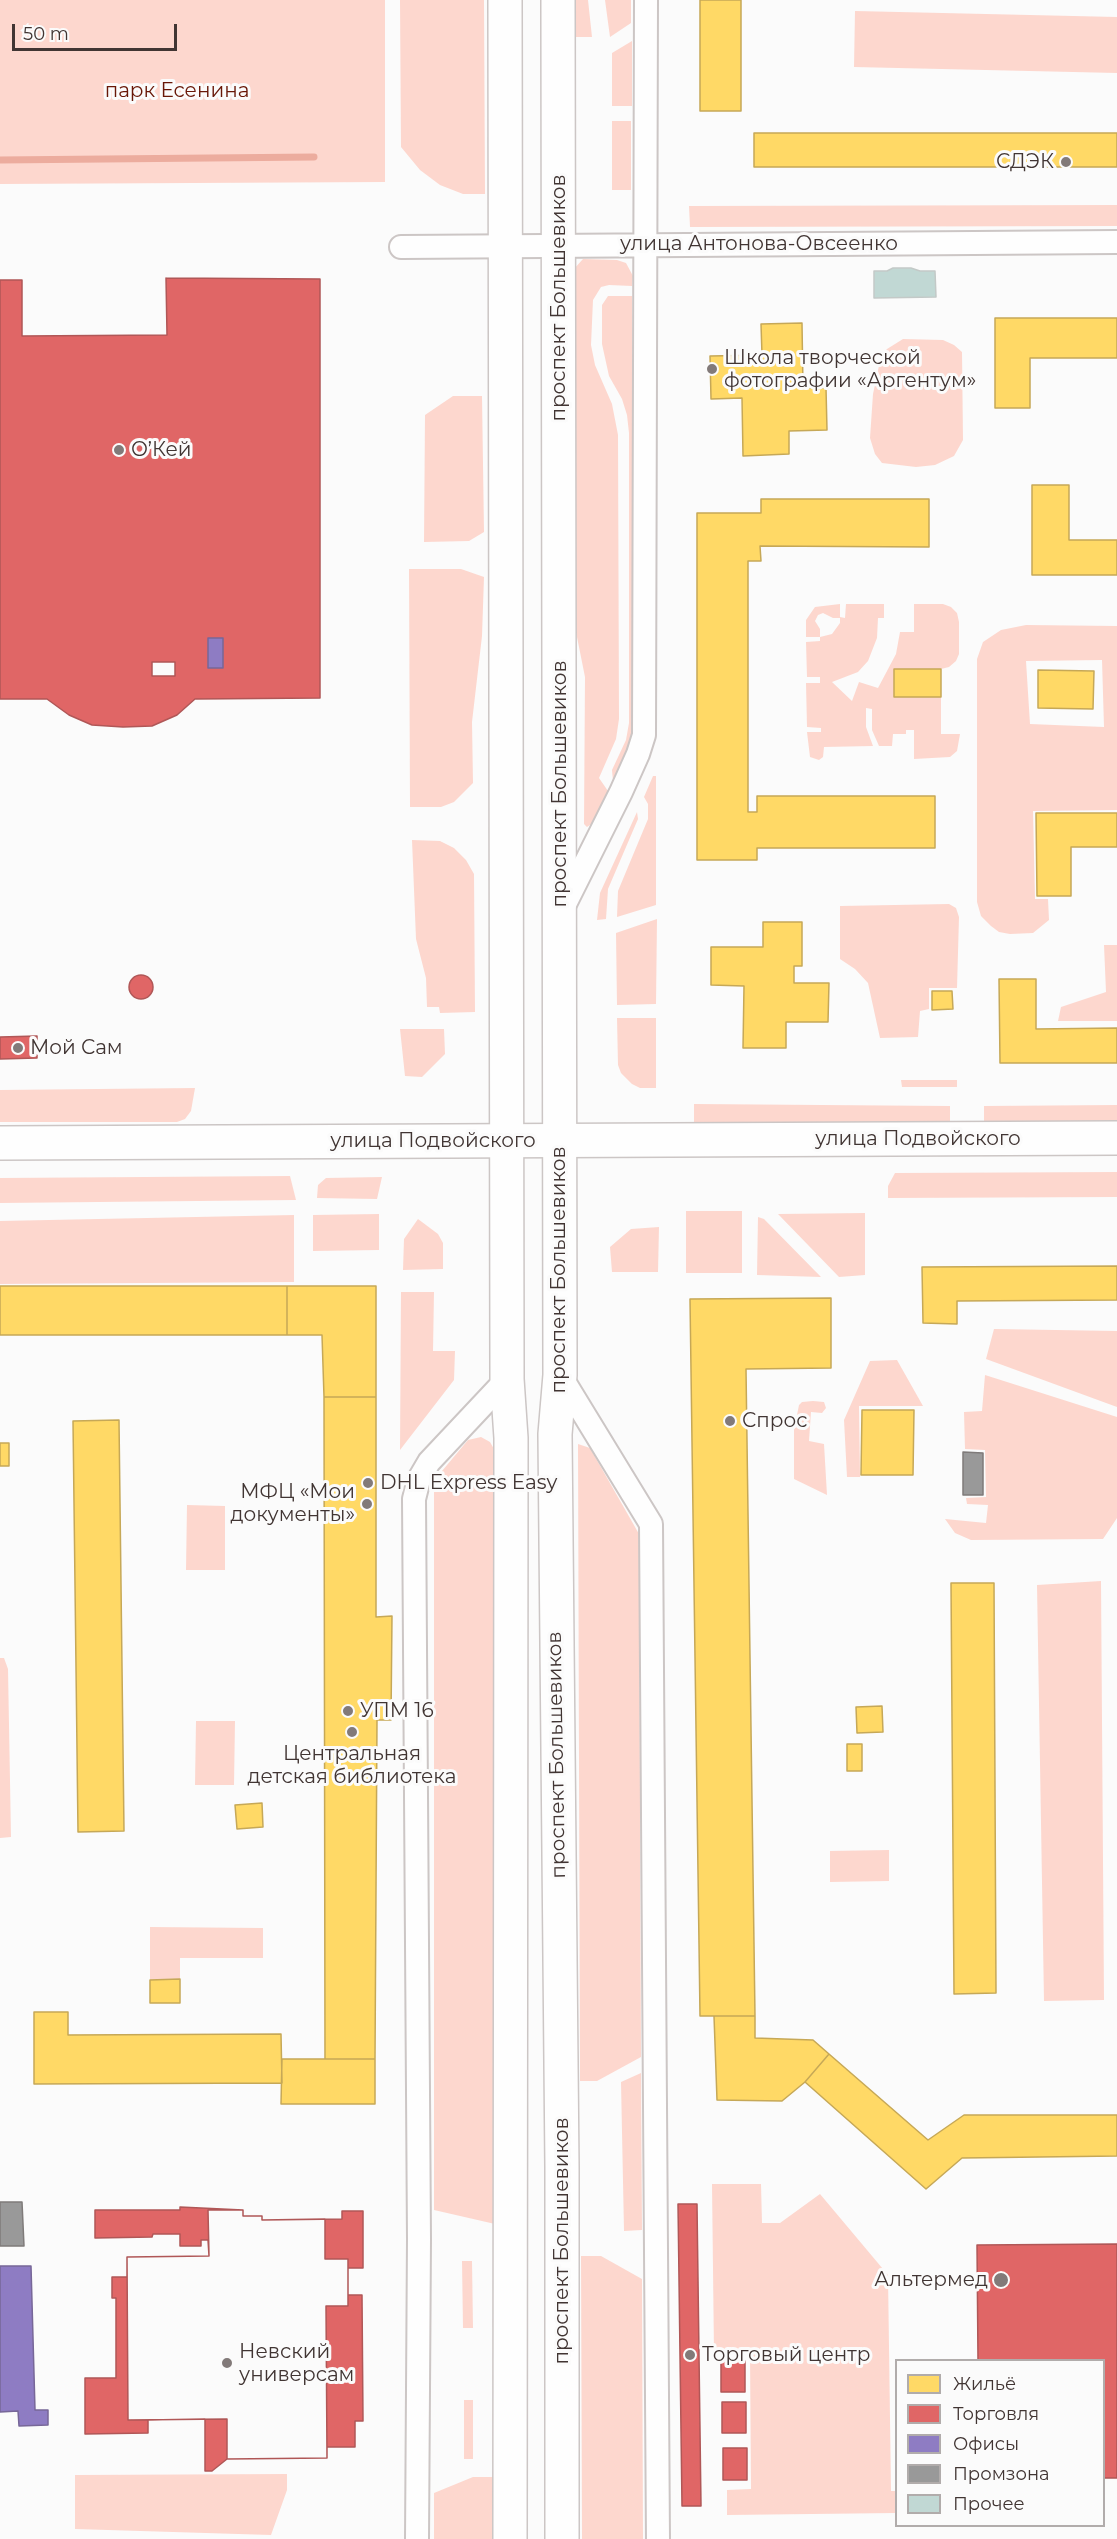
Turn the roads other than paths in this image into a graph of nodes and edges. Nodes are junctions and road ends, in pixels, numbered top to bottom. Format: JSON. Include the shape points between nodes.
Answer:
{"nodes":[{"id":1,"x":505,"y":0,"type":"edge"},
{"id":2,"x":558,"y":0,"type":"edge"},
{"id":3,"x":646,"y":0,"type":"edge"},
{"id":4,"x":1117,"y":242,"type":"edge"},
{"id":5,"x":645,"y":244,"type":"junction"},
{"id":6,"x":506,"y":245,"type":"junction"},
{"id":7,"x":558,"y":245,"type":"junction"},
{"id":8,"x":401,"y":247,"type":"dead end"},
{"id":9,"x":560,"y":914,"type":"junction"},
{"id":10,"x":1117,"y":1138,"type":"edge"},
{"id":11,"x":0,"y":1143,"type":"edge"},
{"id":12,"x":560,"y":1151,"type":"junction"},
{"id":13,"x":507,"y":1152,"type":"junction"},
{"id":14,"x":1117,"y":1160,"type":"edge"},
{"id":15,"x":0,"y":1163,"type":"edge"},
{"id":16,"x":561,"y":1376,"type":"junction"},
{"id":17,"x":507,"y":1379,"type":"junction"},
{"id":18,"x":417,"y":2539,"type":"edge"},
{"id":19,"x":510,"y":2539,"type":"edge"},
{"id":20,"x":562,"y":2539,"type":"edge"},
{"id":21,"x":658,"y":2539,"type":"edge"}],
"edges":[{"from":1,"to":6,"type":"main road"},
{"from":2,"to":7,"type":"main road","name":"проспект Большевиков"},
{"from":3,"to":5,"type":"street"},
{"from":4,"to":5,"type":"street","name":"улица Антонова-Овсеенко"},
{"from":5,"to":7,"type":"street","name":"улица Антонова-Овсеенко"},
{"from":5,"to":9,"type":"street","via":[[644,735],[621,792]]},
{"from":6,"to":7,"type":"street","name":"улица Антонова-Овсеенко"},
{"from":6,"to":8,"type":"street","name":"улица Антонова-Овсеенко"},
{"from":6,"to":13,"type":"main road"},
{"from":7,"to":9,"type":"main road","name":"проспект Большевиков"},
{"from":9,"to":12,"type":"main road","name":"проспект Большевиков"},
{"from":10,"to":12,"type":"main road","name":"улица Подвойского"},
{"from":11,"to":13,"type":"main road","name":"улица Подвойского"},
{"from":12,"to":13,"type":"main road","name":"улица Подвойского"},
{"from":12,"to":14,"type":"main road","name":"улица Подвойского"},
{"from":12,"to":16,"type":"main road","name":"проспект Большевиков"},
{"from":13,"to":15,"type":"main road","name":"улица Подвойского"},
{"from":13,"to":17,"type":"main road"},
{"from":16,"to":20,"type":"main road","name":"проспект Большевиков","via":[[555,1458]]},
{"from":16,"to":21,"type":"street","via":[[651,1524]]},
{"from":17,"to":18,"type":"street","via":[[429,1462],[414,1499]]},
{"from":17,"to":19,"type":"main road","via":[[511,1438]]}]}
